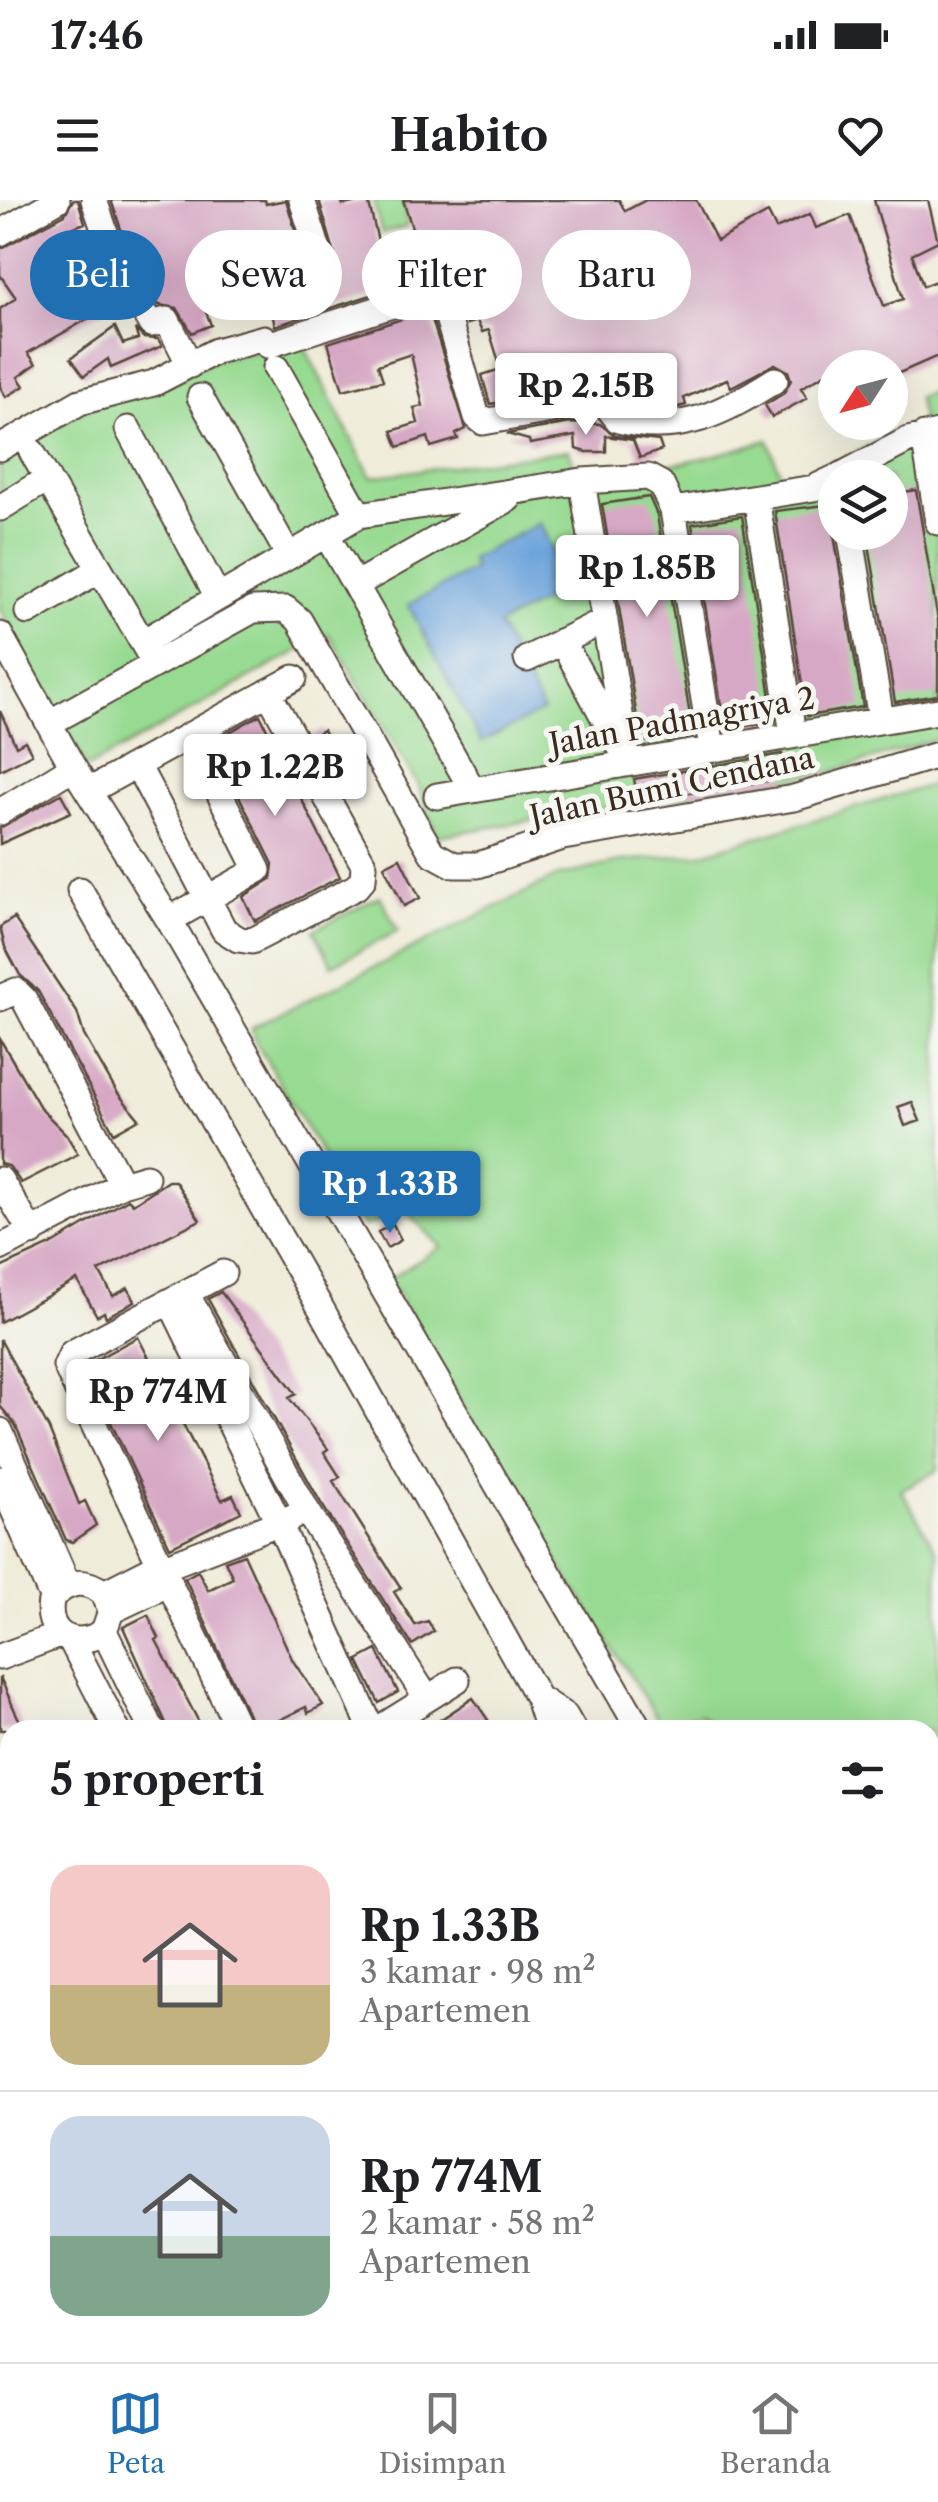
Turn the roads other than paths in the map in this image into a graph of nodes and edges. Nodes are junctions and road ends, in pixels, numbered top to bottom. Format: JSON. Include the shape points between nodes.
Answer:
{"nodes":[{"id":1,"x":58,"y":200,"type":"edge"},
{"id":2,"x":94,"y":200,"type":"edge"},
{"id":3,"x":302,"y":200,"type":"edge"},
{"id":4,"x":311,"y":230,"type":"edge"},
{"id":5,"x":0,"y":233,"type":"edge"},
{"id":6,"x":190,"y":365,"type":"junction"},
{"id":7,"x":276,"y":368,"type":"dead end"},
{"id":8,"x":775,"y":380,"type":"dead end"},
{"id":9,"x":200,"y":397,"type":"dead end"},
{"id":10,"x":128,"y":429,"type":"dead end"},
{"id":11,"x":931,"y":434,"type":"edge"},
{"id":12,"x":0,"y":448,"type":"edge"},
{"id":13,"x":32,"y":452,"type":"dead end"},
{"id":14,"x":875,"y":460,"type":"edge"},
{"id":15,"x":47,"y":479,"type":"junction"},
{"id":16,"x":582,"y":482,"type":"junction"},
{"id":17,"x":818,"y":486,"type":"edge"},
{"id":18,"x":522,"y":490,"type":"junction"},
{"id":19,"x":756,"y":498,"type":"junction"},
{"id":20,"x":0,"y":508,"type":"edge"},
{"id":21,"x":673,"y":510,"type":"junction"},
{"id":22,"x":358,"y":516,"type":"junction"},
{"id":23,"x":938,"y":522,"type":"edge"},
{"id":24,"x":326,"y":534,"type":"junction"},
{"id":25,"x":853,"y":550,"type":"edge"},
{"id":26,"x":288,"y":556,"type":"junction"},
{"id":27,"x":100,"y":570,"type":"junction"},
{"id":28,"x":355,"y":586,"type":"junction"},
{"id":29,"x":218,"y":596,"type":"junction"},
{"id":30,"x":28,"y":612,"type":"dead end"},
{"id":31,"x":605,"y":620,"type":"junction"},
{"id":32,"x":0,"y":635,"type":"edge"},
{"id":33,"x":562,"y":641,"type":"junction"},
{"id":34,"x":143,"y":642,"type":"junction"},
{"id":35,"x":526,"y":659,"type":"dead end"},
{"id":36,"x":156,"y":665,"type":"junction"},
{"id":37,"x":294,"y":678,"type":"dead end"},
{"id":38,"x":268,"y":692,"type":"junction"},
{"id":39,"x":938,"y":711,"type":"edge"},
{"id":40,"x":881,"y":719,"type":"junction"},
{"id":41,"x":49,"y":724,"type":"junction"},
{"id":42,"x":793,"y":734,"type":"junction"},
{"id":43,"x":190,"y":735,"type":"junction"},
{"id":44,"x":712,"y":748,"type":"junction"},
{"id":45,"x":938,"y":755,"type":"edge"},
{"id":46,"x":628,"y":763,"type":"junction"},
{"id":47,"x":137,"y":764,"type":"junction"},
{"id":48,"x":73,"y":767,"type":"junction"},
{"id":49,"x":472,"y":790,"type":"junction"},
{"id":50,"x":89,"y":791,"type":"junction"},
{"id":51,"x":438,"y":796,"type":"dead end"},
{"id":52,"x":0,"y":812,"type":"edge"},
{"id":53,"x":80,"y":890,"type":"dead end"},
{"id":54,"x":207,"y":899,"type":"junction"},
{"id":55,"x":169,"y":920,"type":"junction"},
{"id":56,"x":0,"y":998,"type":"edge"},
{"id":57,"x":0,"y":1180,"type":"edge"},
{"id":58,"x":32,"y":1233,"type":"junction"},
{"id":59,"x":0,"y":1248,"type":"edge"},
{"id":60,"x":223,"y":1273,"type":"dead end"},
{"id":61,"x":179,"y":1299,"type":"junction"},
{"id":62,"x":0,"y":1432,"type":"edge"},
{"id":63,"x":0,"y":1480,"type":"edge"},
{"id":64,"x":307,"y":1510,"type":"junction"},
{"id":65,"x":279,"y":1523,"type":"junction"},
{"id":66,"x":164,"y":1571,"type":"junction"},
{"id":67,"x":60,"y":1590,"type":"junction"},
{"id":68,"x":106,"y":1612,"type":"junction"},
{"id":69,"x":65,"y":1638,"type":"junction"},
{"id":70,"x":0,"y":1657,"type":"edge"},
{"id":71,"x":457,"y":1680,"type":"dead end"},
{"id":72,"x":426,"y":1697,"type":"junction"},
{"id":73,"x":538,"y":1698,"type":"junction"},
{"id":74,"x":111,"y":1720,"type":"edge"},
{"id":75,"x":148,"y":1720,"type":"edge"},
{"id":76,"x":234,"y":1720,"type":"edge"},
{"id":77,"x":370,"y":1720,"type":"edge"},
{"id":78,"x":390,"y":1720,"type":"edge"},
{"id":79,"x":545,"y":1720,"type":"edge"},
{"id":80,"x":567,"y":1720,"type":"edge"},
{"id":81,"x":634,"y":1720,"type":"edge"}],
"edges":[{"from":1,"to":5,"type":"street"},
{"from":2,"to":6,"type":"street","via":[[121,309],[139,304],[150,324],[167,320]]},
{"from":3,"to":4,"type":"street"},
{"from":6,"to":8,"type":"street","via":[[216,351],[264,338],[268,345],[435,291],[483,422],[603,401],[618,420],[668,428],[727,408]]},
{"from":6,"to":12,"type":"street","via":[[154,383],[80,402]]},
{"from":7,"to":22,"type":"street"},
{"from":9,"to":26,"type":"street"},
{"from":10,"to":29,"type":"street"},
{"from":11,"to":14,"type":"street"},
{"from":11,"to":23,"type":"street"},
{"from":13,"to":15,"type":"street"},
{"from":15,"to":20,"type":"street"},
{"from":15,"to":27,"type":"street"},
{"from":16,"to":18,"type":"street"},
{"from":16,"to":21,"type":"street","via":[[648,477],[661,484]]},
{"from":16,"to":31,"type":"street"},
{"from":17,"to":19,"type":"street"},
{"from":18,"to":22,"type":"street"},
{"from":18,"to":28,"type":"street"},
{"from":19,"to":21,"type":"street"},
{"from":19,"to":42,"type":"street"},
{"from":21,"to":44,"type":"street"},
{"from":22,"to":24,"type":"street"},
{"from":24,"to":26,"type":"street"},
{"from":24,"to":28,"type":"street"},
{"from":25,"to":40,"type":"street"},
{"from":26,"to":29,"type":"street"},
{"from":27,"to":30,"type":"street"},
{"from":27,"to":34,"type":"street"},
{"from":28,"to":49,"type":"street"},
{"from":29,"to":34,"type":"street"},
{"from":31,"to":33,"type":"street"},
{"from":31,"to":46,"type":"street"},
{"from":32,"to":41,"type":"street"},
{"from":33,"to":35,"type":"street"},
{"from":33,"to":46,"type":"street"},
{"from":34,"to":36,"type":"street"},
{"from":36,"to":41,"type":"street","name":"Jalan Bumi Cendana"},
{"from":36,"to":45,"type":"street","name":"Jalan Bumi Cendana","via":[[253,610],[286,609],[299,620],[432,852],[454,865],[478,866],[564,837],[794,798]]},
{"from":37,"to":38,"type":"street"},
{"from":38,"to":43,"type":"street"},
{"from":38,"to":54,"type":"street","via":[[364,865],[363,879],[252,941],[224,930]]},
{"from":39,"to":40,"type":"street","name":"Jalan Padmagriya 2"},
{"from":40,"to":42,"type":"street","name":"Jalan Padmagriya 2"},
{"from":41,"to":48,"type":"street"},
{"from":42,"to":44,"type":"street","name":"Jalan Padmagriya 2"},
{"from":43,"to":47,"type":"street"},
{"from":43,"to":54,"type":"street","via":[[259,866]]},
{"from":44,"to":46,"type":"street","name":"Jalan Padmagriya 2"},
{"from":46,"to":49,"type":"street","name":"Jalan Padmagriya 2"},
{"from":47,"to":50,"type":"street"},
{"from":47,"to":54,"type":"street"},
{"from":48,"to":50,"type":"street"},
{"from":48,"to":52,"type":"street"},
{"from":49,"to":51,"type":"street","name":"Jalan Padmagriya 2"},
{"from":50,"to":55,"type":"street"},
{"from":53,"to":73,"type":"street"},
{"from":54,"to":55,"type":"street"},
{"from":55,"to":81,"type":"street"},
{"from":56,"to":58,"type":"street","via":[[16,992],[24,999],[134,1181]]},
{"from":57,"to":58,"type":"street"},
{"from":58,"to":59,"type":"street"},
{"from":60,"to":61,"type":"street"},
{"from":61,"to":64,"type":"street"},
{"from":61,"to":65,"type":"street"},
{"from":61,"to":66,"type":"street","via":[[72,1353],[66,1366]]},
{"from":62,"to":67,"type":"street"},
{"from":63,"to":67,"type":"street"},
{"from":64,"to":65,"type":"street"},
{"from":64,"to":72,"type":"street"},
{"from":65,"to":66,"type":"street"},
{"from":65,"to":77,"type":"street"},
{"from":66,"to":68,"type":"street"},
{"from":66,"to":76,"type":"street"},
{"from":67,"to":68,"type":"street","via":[[82,1582]]},
{"from":67,"to":69,"type":"street","via":[[50,1622]]},
{"from":68,"to":69,"type":"street","via":[[90,1641]]},
{"from":68,"to":75,"type":"street"},
{"from":69,"to":70,"type":"street"},
{"from":69,"to":74,"type":"street"},
{"from":71,"to":72,"type":"street"},
{"from":72,"to":78,"type":"street"},
{"from":73,"to":79,"type":"street"},
{"from":73,"to":80,"type":"street"}]}
